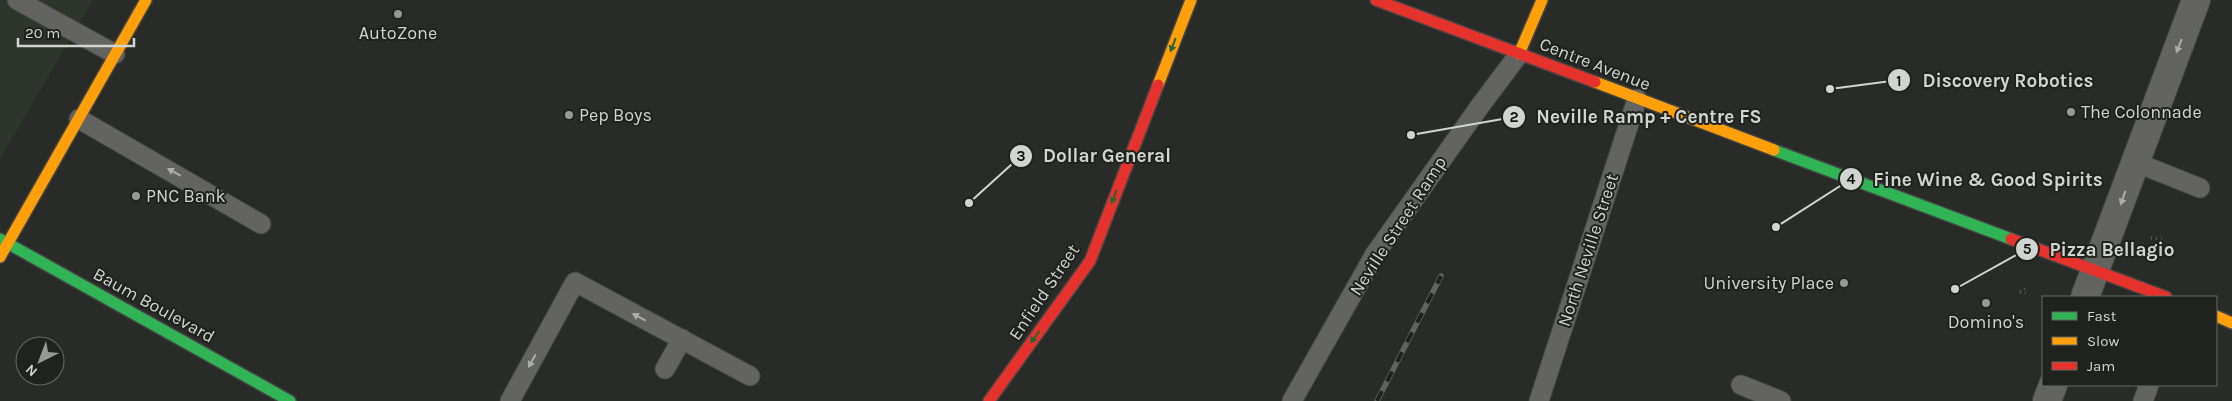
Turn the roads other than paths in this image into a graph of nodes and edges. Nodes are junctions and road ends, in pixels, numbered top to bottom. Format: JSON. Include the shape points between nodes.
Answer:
{"nodes":[{"id":1,"x":17,"y":0,"type":"edge"},
{"id":2,"x":146,"y":0,"type":"edge"},
{"id":3,"x":1190,"y":0,"type":"edge"},
{"id":4,"x":1376,"y":0,"type":"edge"},
{"id":5,"x":1542,"y":0,"type":"edge"},
{"id":6,"x":2196,"y":0,"type":"edge"},
{"id":7,"x":115,"y":54,"type":"junction"},
{"id":8,"x":1519,"y":54,"type":"junction"},
{"id":9,"x":1637,"y":99,"type":"junction"},
{"id":10,"x":78,"y":119,"type":"junction"},
{"id":11,"x":2135,"y":162,"type":"junction"},
{"id":12,"x":2200,"y":188,"type":"dead end"},
{"id":13,"x":261,"y":224,"type":"dead end"},
{"id":14,"x":4,"y":241,"type":"edge"},
{"id":15,"x":0,"y":257,"type":"edge"},
{"id":16,"x":2095,"y":270,"type":"junction"},
{"id":17,"x":2085,"y":296,"type":"edge"},
{"id":18,"x":2163,"y":296,"type":"edge"},
{"id":19,"x":2217,"y":316,"type":"edge"},
{"id":20,"x":2232,"y":323,"type":"edge"},
{"id":21,"x":682,"y":339,"type":"junction"},
{"id":22,"x":665,"y":369,"type":"dead end"},
{"id":23,"x":750,"y":376,"type":"dead end"},
{"id":24,"x":1741,"y":385,"type":"dead end"},
{"id":25,"x":2053,"y":386,"type":"edge"},
{"id":26,"x":2149,"y":386,"type":"edge"},
{"id":27,"x":290,"y":401,"type":"edge"},
{"id":28,"x":510,"y":401,"type":"edge"},
{"id":29,"x":989,"y":401,"type":"edge"},
{"id":30,"x":1292,"y":401,"type":"edge"},
{"id":31,"x":1539,"y":401,"type":"edge"},
{"id":32,"x":1781,"y":401,"type":"edge"},
{"id":33,"x":2047,"y":401,"type":"edge"},
{"id":34,"x":2143,"y":401,"type":"edge"}],
"edges":[{"from":1,"to":7,"type":"lane"},
{"from":2,"to":7,"type":"main road"},
{"from":3,"to":29,"type":"main road","name":"Enfield Street","one_way":true,"via":[[1090,261]]},
{"from":4,"to":8,"type":"main road","name":"Centre Avenue"},
{"from":5,"to":8,"type":"main road"},
{"from":6,"to":11,"type":"street","one_way":true},
{"from":7,"to":10,"type":"main road"},
{"from":8,"to":9,"type":"main road","name":"Centre Avenue"},
{"from":8,"to":30,"type":"lane","name":"Neville Street Ramp","via":[[1375,254]]},
{"from":9,"to":16,"type":"main road","name":"Centre Avenue"},
{"from":9,"to":31,"type":"lane","name":"North Neville Street"},
{"from":13,"to":10,"type":"lane","one_way":true},
{"from":10,"to":14,"type":"main road"},
{"from":11,"to":12,"type":"lane"},
{"from":11,"to":16,"type":"street","one_way":true},
{"from":14,"to":15,"type":"main road"},
{"from":14,"to":27,"type":"main road","name":"Baum Boulevard"},
{"from":16,"to":17,"type":"street"},
{"from":16,"to":18,"type":"main road","name":"Centre Avenue"},
{"from":19,"to":20,"type":"main road"},
{"from":21,"to":22,"type":"lane"},
{"from":21,"to":23,"type":"lane"},
{"from":21,"to":28,"type":"lane","one_way":true,"via":[[574,282]]},
{"from":24,"to":32,"type":"lane"},
{"from":25,"to":33,"type":"street"},
{"from":26,"to":34,"type":"lane"}]}
